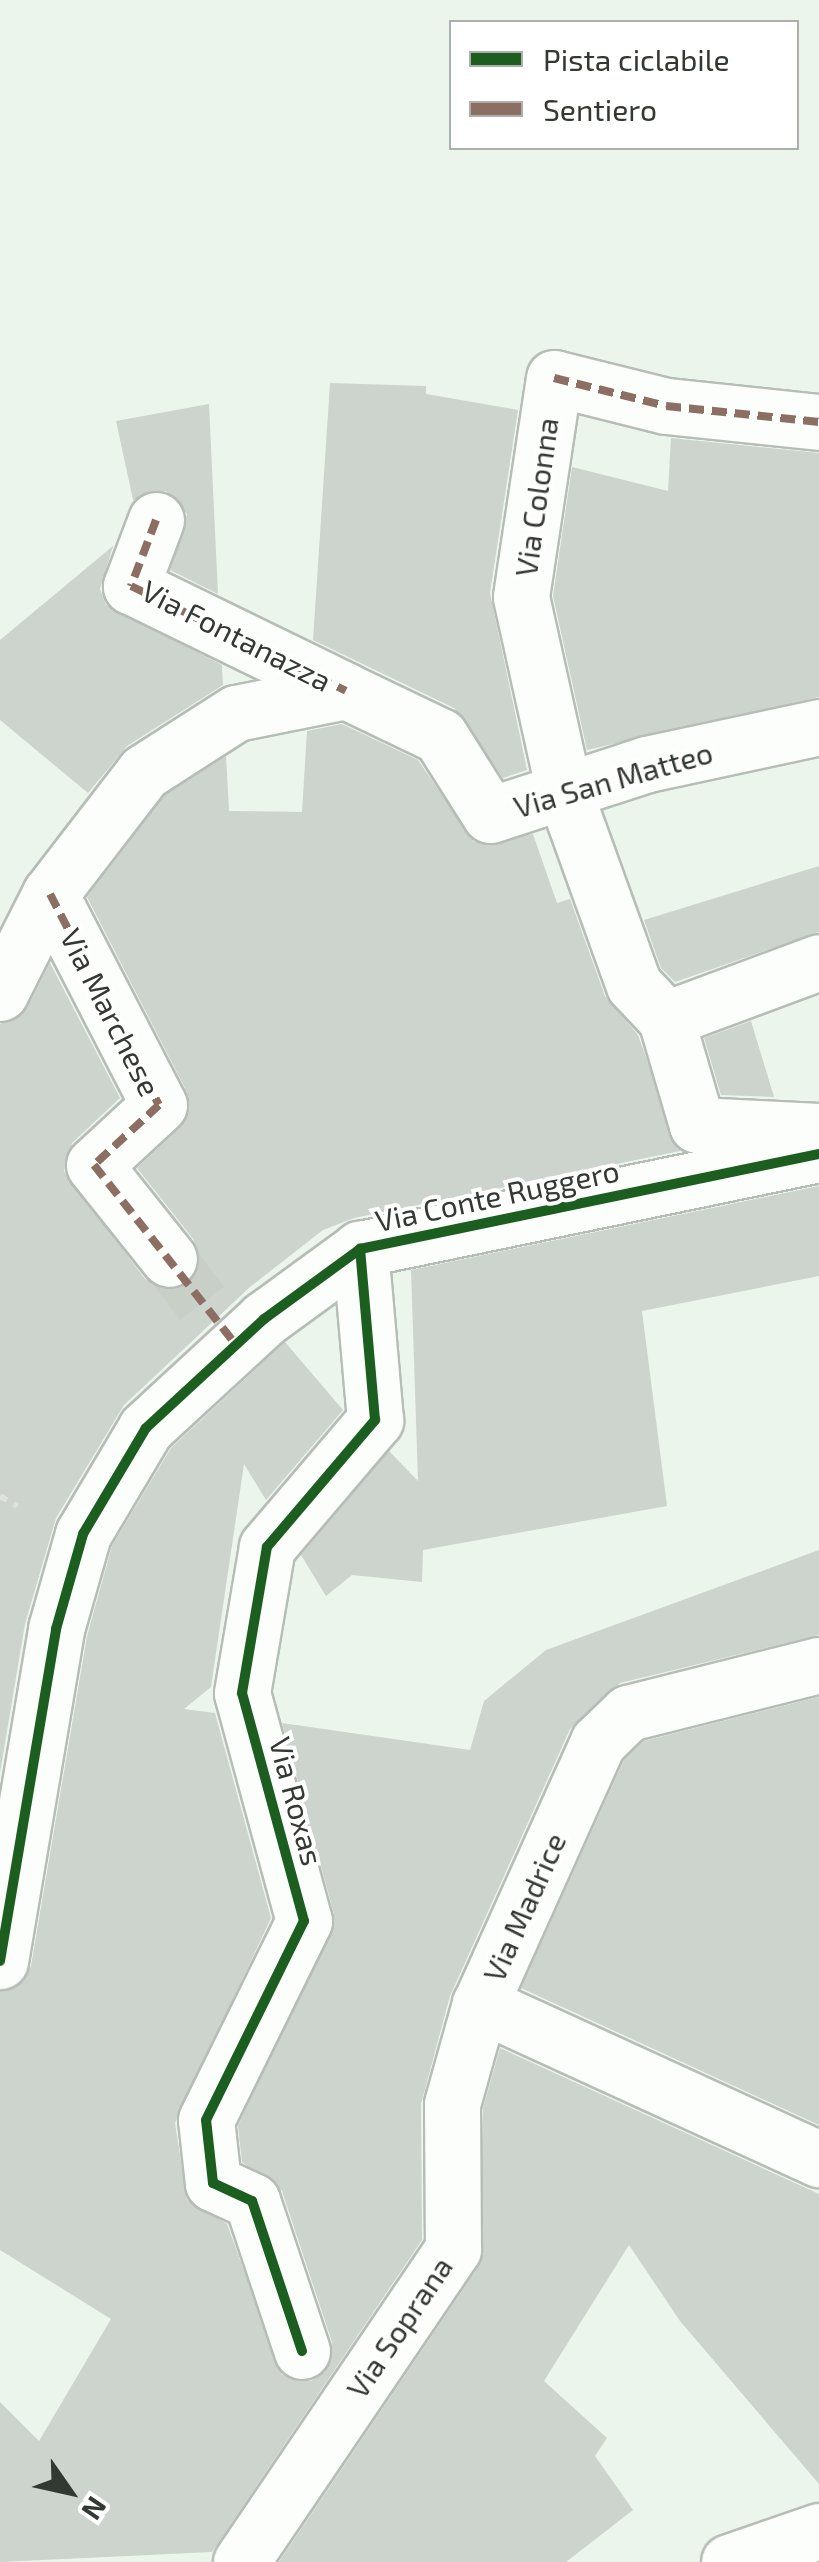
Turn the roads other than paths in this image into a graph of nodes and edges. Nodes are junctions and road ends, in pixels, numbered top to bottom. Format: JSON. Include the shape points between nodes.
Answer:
{"nodes":[{"id":1,"x":819,"y":422,"type":"edge"},
{"id":2,"x":156,"y":520,"type":"dead end"},
{"id":3,"x":346,"y":691,"type":"junction"},
{"id":4,"x":819,"y":727,"type":"edge"},
{"id":5,"x":564,"y":791,"type":"junction"},
{"id":6,"x":50,"y":894,"type":"junction"},
{"id":7,"x":819,"y":962,"type":"edge"},
{"id":8,"x":0,"y":993,"type":"edge"},
{"id":9,"x":666,"y":1019,"type":"junction"},
{"id":10,"x":819,"y":1131,"type":"edge"},
{"id":11,"x":819,"y":1154,"type":"edge"},
{"id":12,"x":360,"y":1249,"type":"junction"},
{"id":13,"x":169,"y":1259,"type":"tunnel mouth"},
{"id":14,"x":819,"y":1665,"type":"edge"},
{"id":15,"x":0,"y":1962,"type":"edge"},
{"id":16,"x":480,"y":2004,"type":"junction"},
{"id":17,"x":819,"y":2159,"type":"edge"},
{"id":18,"x":302,"y":2351,"type":"dead end"},
{"id":19,"x":819,"y":2532,"type":"edge"},
{"id":20,"x":242,"y":2562,"type":"edge"},
{"id":21,"x":729,"y":2562,"type":"edge"}],
"edges":[{"from":1,"to":5,"type":"street","name":"Via Colonna","via":[[666,406],[554,378],[521,598]]},
{"from":2,"to":3,"type":"street","name":"Via Fontanazza","via":[[132,586]]},
{"from":3,"to":5,"type":"street","name":"Via San Matteo","via":[[440,736],[490,815]]},
{"from":3,"to":6,"type":"street","via":[[236,713],[144,772]]},
{"from":4,"to":5,"type":"street","name":"Via San Matteo"},
{"from":5,"to":9,"type":"street","name":"Via Colonna","via":[[634,985]]},
{"from":6,"to":8,"type":"street"},
{"from":6,"to":13,"type":"street","name":"Via Marchese","via":[[159,1105],[94,1165]]},
{"from":7,"to":9,"type":"street"},
{"from":9,"to":10,"type":"street","via":[[697,1125]]},
{"from":11,"to":12,"type":"street","name":"Via Conte Ruggero"},
{"from":12,"to":15,"type":"street","name":"Via Conte Ruggero","via":[[229,1337],[146,1428],[82,1534],[56,1629]]},
{"from":12,"to":18,"type":"street","name":"Via Roxas","via":[[375,1420],[266,1547],[242,1693],[304,1922],[206,2120],[214,2183],[252,2201]]},
{"from":14,"to":16,"type":"street","name":"Via Madrice","via":[[628,1713],[598,1742]]},
{"from":16,"to":17,"type":"street","name":"Via Madrice"},
{"from":16,"to":20,"type":"street","name":"Via Soprana","via":[[452,2104],[453,2249]]},
{"from":19,"to":21,"type":"street"}]}
